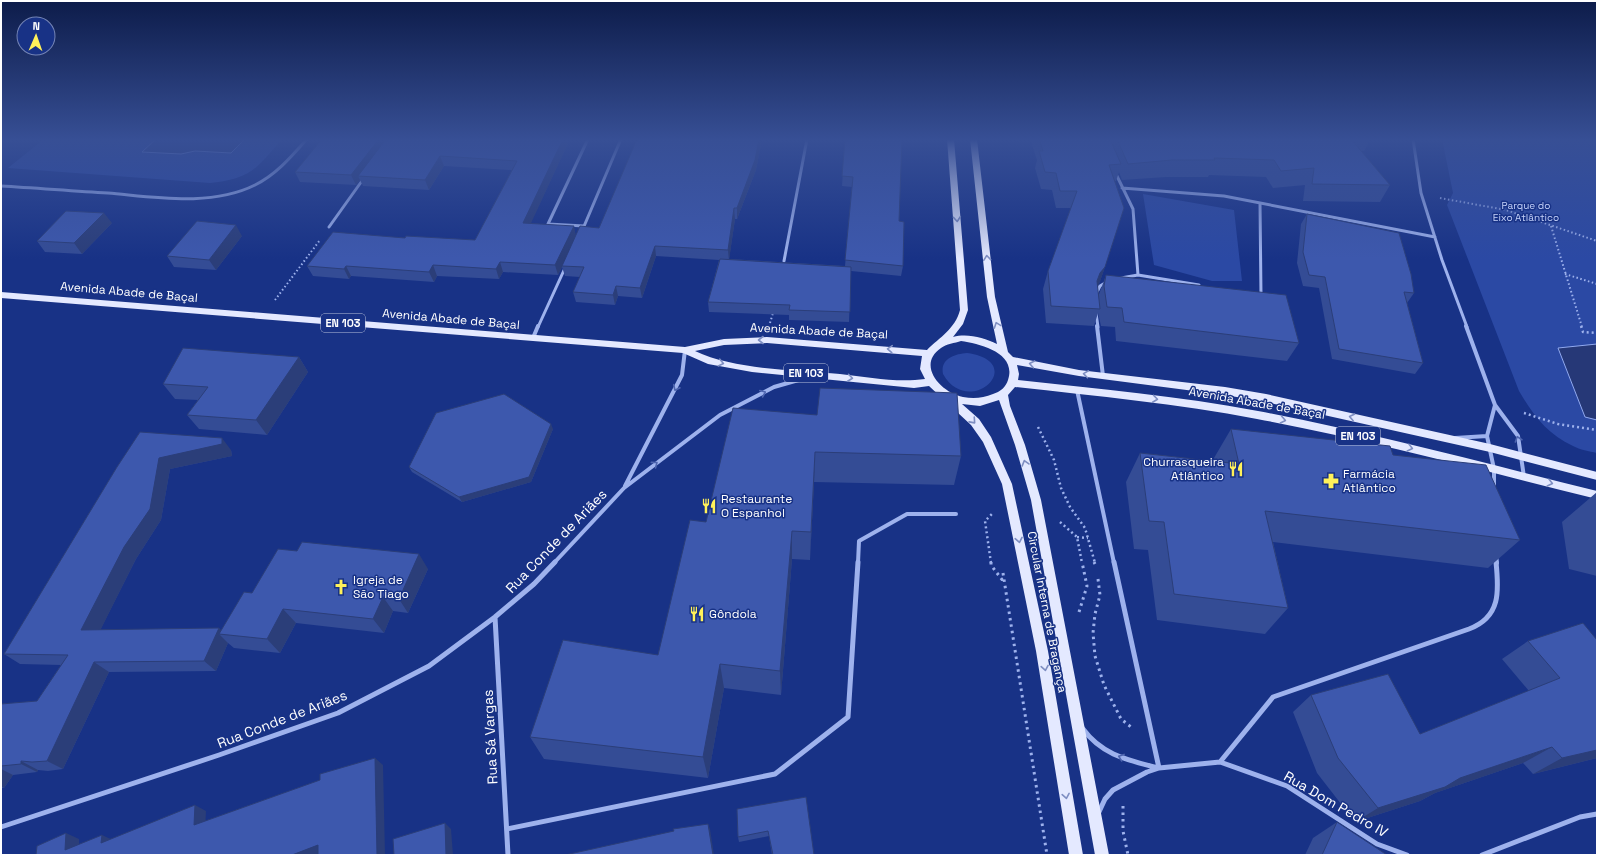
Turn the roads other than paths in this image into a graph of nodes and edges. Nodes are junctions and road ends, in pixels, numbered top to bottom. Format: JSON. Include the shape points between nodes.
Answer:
{"nodes":[{"id":1,"x":264,"y":179,"type":"edge"},
{"id":2,"x":364,"y":179,"type":"edge"},
{"id":3,"x":569,"y":179,"type":"edge"},
{"id":4,"x":604,"y":179,"type":"edge"},
{"id":5,"x":799,"y":179,"type":"edge"},
{"id":6,"x":953,"y":179,"type":"edge"},
{"id":7,"x":978,"y":179,"type":"edge"},
{"id":8,"x":1118,"y":179,"type":"edge"},
{"id":9,"x":1419,"y":179,"type":"edge"},
{"id":10,"x":1,"y":186,"type":"edge"},
{"id":11,"x":1122,"y":188,"type":"junction"},
{"id":12,"x":1260,"y":203,"type":"junction"},
{"id":13,"x":584,"y":226,"type":"junction"},
{"id":14,"x":329,"y":227,"type":"road end"},
{"id":15,"x":581,"y":233,"type":"edge"},
{"id":16,"x":1435,"y":237,"type":"junction"},
{"id":17,"x":568,"y":260,"type":"edge"},
{"id":18,"x":784,"y":261,"type":"edge"},
{"id":19,"x":1138,"y":275,"type":"junction"},
{"id":20,"x":1113,"y":279,"type":"edge"},
{"id":21,"x":1107,"y":282,"type":"edge"},
{"id":22,"x":1200,"y":285,"type":"edge"},
{"id":23,"x":1254,"y":294,"type":"edge"},
{"id":24,"x":1,"y":295,"type":"edge"},
{"id":25,"x":1094,"y":299,"type":"edge"},
{"id":26,"x":1095,"y":307,"type":"edge"},
{"id":27,"x":533,"y":339,"type":"junction"},
{"id":28,"x":940,"y":344,"type":"junction"},
{"id":29,"x":685,"y":350,"type":"junction"},
{"id":30,"x":929,"y":353,"type":"junction"},
{"id":31,"x":1006,"y":356,"type":"junction"},
{"id":32,"x":822,"y":375,"type":"junction"},
{"id":33,"x":1102,"y":376,"type":"junction"},
{"id":34,"x":930,"y":382,"type":"junction"},
{"id":35,"x":1013,"y":383,"type":"junction"},
{"id":36,"x":1077,"y":390,"type":"junction"},
{"id":37,"x":1004,"y":394,"type":"junction"},
{"id":38,"x":944,"y":395,"type":"junction"},
{"id":39,"x":1495,"y":405,"type":"junction"},
{"id":40,"x":1487,"y":436,"type":"junction"},
{"id":41,"x":1444,"y":438,"type":"junction"},
{"id":42,"x":1490,"y":448,"type":"junction"},
{"id":43,"x":1522,"y":456,"type":"junction"},
{"id":44,"x":1494,"y":469,"type":"junction"},
{"id":45,"x":1597,"y":476,"type":"edge"},
{"id":46,"x":1524,"y":477,"type":"junction"},
{"id":47,"x":624,"y":488,"type":"junction"},
{"id":48,"x":1494,"y":493,"type":"edge"},
{"id":49,"x":1597,"y":495,"type":"edge"},
{"id":50,"x":956,"y":514,"type":"dead end"},
{"id":51,"x":1496,"y":549,"type":"edge"},
{"id":52,"x":495,"y":617,"type":"junction"},
{"id":53,"x":1077,"y":719,"type":"junction"},
{"id":54,"x":1220,"y":762,"type":"junction"},
{"id":55,"x":1159,"y":768,"type":"junction"},
{"id":56,"x":1597,"y":814,"type":"edge"},
{"id":57,"x":1095,"y":819,"type":"junction"},
{"id":58,"x":1,"y":827,"type":"edge"},
{"id":59,"x":507,"y":829,"type":"junction"},
{"id":60,"x":508,"y":855,"type":"edge"},
{"id":61,"x":1076,"y":855,"type":"edge"},
{"id":62,"x":1102,"y":855,"type":"edge"},
{"id":63,"x":1407,"y":855,"type":"edge"},
{"id":64,"x":1482,"y":855,"type":"edge"}],
"edges":[{"from":1,"to":10,"type":"street","via":[[248,188],[222,196],[194,199]]},
{"from":2,"to":14,"type":"street"},
{"from":3,"to":13,"type":"street","via":[[548,224]]},
{"from":4,"to":13,"type":"street"},
{"from":5,"to":18,"type":"street"},
{"from":6,"to":28,"type":"main road","one_way":true,"via":[[964,310],[956,330]]},
{"from":31,"to":7,"type":"main road","one_way":true,"via":[[993,313]]},
{"from":8,"to":11,"type":"street"},
{"from":9,"to":16,"type":"street"},
{"from":11,"to":12,"type":"street","via":[[1224,196]]},
{"from":11,"to":19,"type":"street","via":[[1133,209]]},
{"from":12,"to":16,"type":"street"},
{"from":12,"to":23,"type":"street","via":[[1262,296]]},
{"from":13,"to":15,"type":"street"},
{"from":16,"to":39,"type":"street"},
{"from":17,"to":27,"type":"street"},
{"from":19,"to":20,"type":"street"},
{"from":19,"to":22,"type":"street"},
{"from":21,"to":25,"type":"street","via":[[1100,286]]},
{"from":24,"to":27,"type":"main road","name":"Avenida Abade de Baçal","number":"EN 103"},
{"from":26,"to":33,"type":"street"},
{"from":27,"to":29,"type":"main road","name":"Avenida Abade de Baçal","number":"EN 103"},
{"from":28,"to":30,"type":"main road","name":"Avenida Abade de Baçal","number":"EN 103"},
{"from":28,"to":31,"type":"main road","name":"Avenida Abade de Baçal","number":"EN 103","via":[[956,339],[973,339],[990,344]]},
{"from":30,"to":29,"type":"main road","name":"Avenida Abade de Baçal","number":"EN 103","one_way":true,"via":[[767,340],[724,342]]},
{"from":29,"to":32,"type":"main road","name":"Avenida Abade de Baçal","number":"EN 103","one_way":true,"via":[[708,361],[732,366]]},
{"from":29,"to":47,"type":"street","name":"Rua Conde de Ariães","one_way":true,"via":[[682,375]]},
{"from":30,"to":34,"type":"main road","via":[[924,367]]},
{"from":33,"to":31,"type":"main road","name":"Avenida Abade de Baçal","number":"EN 103","one_way":true},
{"from":31,"to":35,"type":"main road","via":[[1014,371]]},
{"from":32,"to":34,"type":"main road","name":"Avenida Abade de Baçal","number":"EN 103","one_way":true,"via":[[914,384]]},
{"from":47,"to":32,"type":"street","name":"Rua Conde de Ariães","one_way":true,"via":[[720,415],[737,405],[795,379]]},
{"from":41,"to":33,"type":"main road","name":"Avenida Abade de Baçal","number":"EN 103","one_way":true,"via":[[1266,398]]},
{"from":34,"to":38,"type":"main road"},
{"from":35,"to":36,"type":"main road","name":"Avenida Abade de Baçal","number":"EN 103"},
{"from":35,"to":37,"type":"main road"},
{"from":36,"to":44,"type":"main road","name":"Avenida Abade de Baçal","number":"EN 103","one_way":true,"via":[[1257,415]]},
{"from":36,"to":55,"type":"street"},
{"from":37,"to":38,"type":"main road","via":[[995,399],[975,403]]},
{"from":53,"to":37,"type":"main road","name":"Circular Interna de Bragança","one_way":true,"via":[[1036,500],[1020,445],[1005,406]]},
{"from":38,"to":61,"type":"main road","name":"Circular Interna de Bragança","one_way":true,"via":[[975,422],[987,440],[1007,484],[1042,651]]},
{"from":39,"to":40,"type":"street"},
{"from":43,"to":39,"type":"street","one_way":true,"via":[[1518,436]]},
{"from":40,"to":41,"type":"street"},
{"from":40,"to":42,"type":"street"},
{"from":41,"to":42,"type":"main road","name":"Avenida Abade de Baçal","number":"EN 103"},
{"from":42,"to":43,"type":"main road","name":"Avenida Abade de Baçal","number":"EN 103"},
{"from":42,"to":44,"type":"street"},
{"from":43,"to":45,"type":"main road","name":"Avenida Abade de Baçal","number":"EN 103"},
{"from":43,"to":46,"type":"street"},
{"from":44,"to":46,"type":"main road","name":"Avenida Abade de Baçal","number":"EN 103"},
{"from":44,"to":48,"type":"street"},
{"from":46,"to":49,"type":"main road","name":"Avenida Abade de Baçal","number":"EN 103","one_way":true},
{"from":47,"to":52,"type":"street","name":"Rua Conde de Ariães","via":[[534,584]]},
{"from":50,"to":59,"type":"street","via":[[907,514],[859,541],[848,717],[775,774]]},
{"from":51,"to":54,"type":"street","via":[[1497,596],[1493,612],[1484,622],[1273,697]]},
{"from":52,"to":58,"type":"street","name":"Rua Conde de Ariães","via":[[429,666],[338,713]]},
{"from":52,"to":59,"type":"street","name":"Rua Sá Vargas"},
{"from":55,"to":53,"type":"street","one_way":true,"via":[[1111,754],[1089,739]]},
{"from":53,"to":57,"type":"main road","name":"Circular Interna de Bragança"},
{"from":54,"to":55,"type":"street","name":"Rua Dom Pedro IV"},
{"from":54,"to":63,"type":"street","name":"Rua Dom Pedro IV","via":[[1287,786],[1377,844]]},
{"from":55,"to":57,"type":"street","via":[[1113,790],[1105,798]]},
{"from":56,"to":64,"type":"street","via":[[1580,817]]},
{"from":57,"to":62,"type":"main road","name":"Circular Interna de Bragança"},
{"from":59,"to":60,"type":"street","name":"Rua Sá Vargas"}]}
